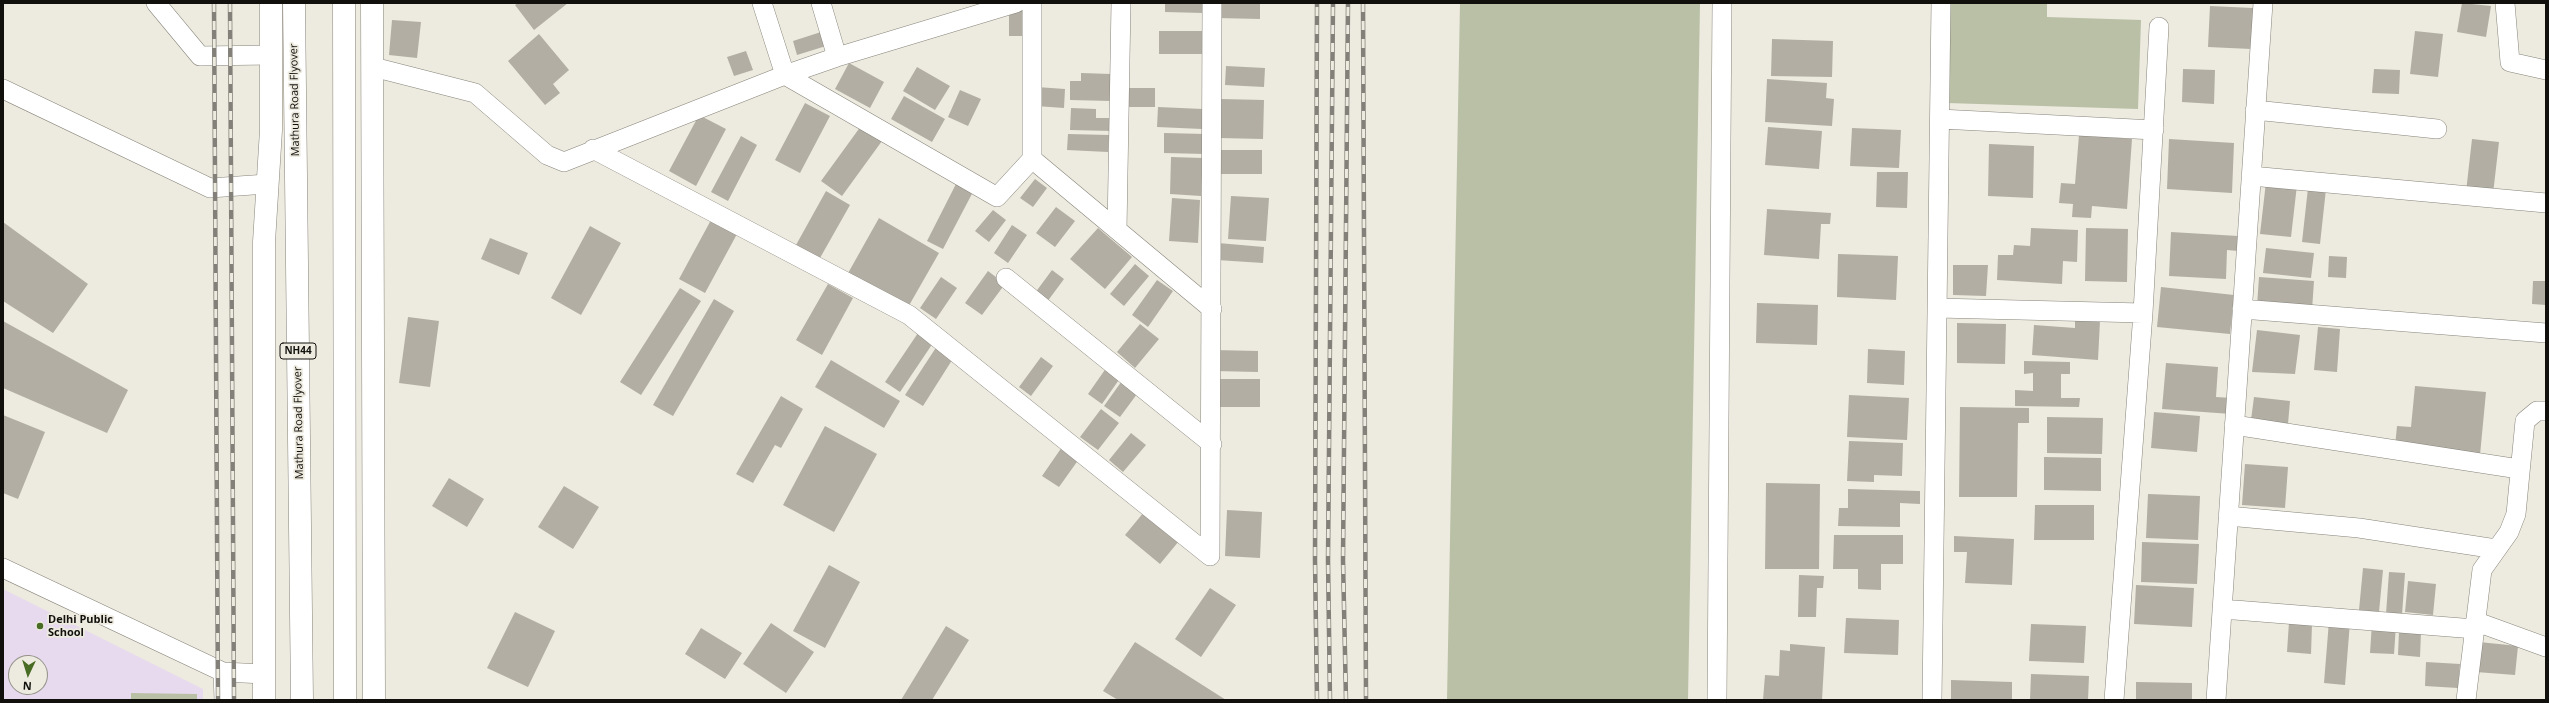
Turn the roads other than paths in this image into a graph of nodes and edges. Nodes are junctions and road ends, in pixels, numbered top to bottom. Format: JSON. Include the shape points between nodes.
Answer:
{"nodes":[{"id":1,"x":156,"y":3,"type":"edge"},
{"id":2,"x":271,"y":3,"type":"edge"},
{"id":3,"x":294,"y":3,"type":"edge"},
{"id":4,"x":344,"y":3,"type":"edge"},
{"id":5,"x":372,"y":3,"type":"edge"},
{"id":6,"x":762,"y":3,"type":"edge"},
{"id":7,"x":820,"y":3,"type":"edge"},
{"id":8,"x":1016,"y":3,"type":"edge"},
{"id":9,"x":1032,"y":3,"type":"edge"},
{"id":10,"x":1121,"y":3,"type":"edge"},
{"id":11,"x":1212,"y":3,"type":"edge"},
{"id":12,"x":1722,"y":3,"type":"edge"},
{"id":13,"x":1941,"y":3,"type":"edge"},
{"id":14,"x":2263,"y":3,"type":"edge"},
{"id":15,"x":2505,"y":3,"type":"edge"},
{"id":16,"x":2159,"y":27,"type":"dead end"},
{"id":17,"x":271,"y":55,"type":"junction"},
{"id":18,"x":837,"y":57,"type":"junction"},
{"id":19,"x":373,"y":67,"type":"junction"},
{"id":20,"x":2546,"y":70,"type":"edge"},
{"id":21,"x":785,"y":75,"type":"junction"},
{"id":22,"x":3,"y":89,"type":"edge"},
{"id":23,"x":2255,"y":110,"type":"junction"},
{"id":24,"x":1940,"y":120,"type":"junction"},
{"id":25,"x":2437,"y":129,"type":"dead end"},
{"id":26,"x":2154,"y":130,"type":"junction"},
{"id":27,"x":593,"y":149,"type":"junction"},
{"id":28,"x":1032,"y":159,"type":"junction"},
{"id":29,"x":2251,"y":176,"type":"junction"},
{"id":30,"x":267,"y":184,"type":"junction"},
{"id":31,"x":2546,"y":203,"type":"edge"},
{"id":32,"x":1117,"y":230,"type":"junction"},
{"id":33,"x":1006,"y":278,"type":"dead end"},
{"id":34,"x":1937,"y":308,"type":"junction"},
{"id":35,"x":1212,"y":309,"type":"junction"},
{"id":36,"x":2242,"y":309,"type":"junction"},
{"id":37,"x":2143,"y":313,"type":"junction"},
{"id":38,"x":2546,"y":333,"type":"edge"},
{"id":39,"x":2546,"y":412,"type":"edge"},
{"id":40,"x":2234,"y":425,"type":"junction"},
{"id":41,"x":1212,"y":444,"type":"junction"},
{"id":42,"x":2519,"y":469,"type":"junction"},
{"id":43,"x":2228,"y":516,"type":"junction"},
{"id":44,"x":2496,"y":549,"type":"junction"},
{"id":45,"x":3,"y":568,"type":"edge"},
{"id":46,"x":2222,"y":609,"type":"junction"},
{"id":47,"x":2476,"y":625,"type":"junction"},
{"id":48,"x":2546,"y":647,"type":"edge"},
{"id":49,"x":223,"y":672,"type":"junction"},
{"id":50,"x":264,"y":674,"type":"junction"},
{"id":51,"x":224,"y":700,"type":"edge"},
{"id":52,"x":264,"y":700,"type":"edge"},
{"id":53,"x":302,"y":700,"type":"edge"},
{"id":54,"x":345,"y":700,"type":"edge"},
{"id":55,"x":374,"y":700,"type":"edge"},
{"id":56,"x":1717,"y":700,"type":"edge"},
{"id":57,"x":1932,"y":700,"type":"edge"},
{"id":58,"x":2114,"y":700,"type":"edge"},
{"id":59,"x":2216,"y":700,"type":"edge"},
{"id":60,"x":2466,"y":700,"type":"edge"}],
"edges":[{"from":1,"to":17,"type":"street","via":[[200,56]]},
{"from":2,"to":17,"type":"main road"},
{"from":3,"to":53,"type":"main road","name":"Mathura Road Flyover","number":"NH44"},
{"from":4,"to":54,"type":"main road"},
{"from":5,"to":19,"type":"main road"},
{"from":6,"to":21,"type":"street"},
{"from":7,"to":18,"type":"street"},
{"from":8,"to":18,"type":"street"},
{"from":9,"to":28,"type":"street"},
{"from":10,"to":32,"type":"street"},
{"from":11,"to":35,"type":"street"},
{"from":12,"to":56,"type":"street"},
{"from":13,"to":24,"type":"street"},
{"from":14,"to":23,"type":"street"},
{"from":15,"to":20,"type":"street","via":[[2510,62]]},
{"from":16,"to":26,"type":"street"},
{"from":17,"to":30,"type":"main road","via":[[271,130]]},
{"from":18,"to":21,"type":"street"},
{"from":19,"to":27,"type":"street","via":[[475,93],[547,155],[564,162]]},
{"from":19,"to":55,"type":"main road"},
{"from":21,"to":27,"type":"street"},
{"from":21,"to":28,"type":"street","via":[[997,197]]},
{"from":22,"to":30,"type":"street","via":[[210,188]]},
{"from":23,"to":25,"type":"street"},
{"from":23,"to":29,"type":"street"},
{"from":24,"to":26,"type":"street"},
{"from":24,"to":34,"type":"street"},
{"from":26,"to":37,"type":"street"},
{"from":27,"to":41,"type":"street","via":[[909,315],[1210,556]]},
{"from":28,"to":32,"type":"street"},
{"from":29,"to":31,"type":"street"},
{"from":29,"to":36,"type":"street"},
{"from":30,"to":50,"type":"main road","via":[[264,242]]},
{"from":32,"to":35,"type":"street"},
{"from":33,"to":41,"type":"street"},
{"from":34,"to":37,"type":"street"},
{"from":34,"to":57,"type":"street"},
{"from":35,"to":41,"type":"street"},
{"from":36,"to":38,"type":"street"},
{"from":36,"to":40,"type":"street"},
{"from":37,"to":58,"type":"street"},
{"from":39,"to":42,"type":"street","via":[[2537,411],[2525,421]]},
{"from":40,"to":42,"type":"street"},
{"from":40,"to":43,"type":"street"},
{"from":42,"to":44,"type":"street","via":[[2516,514],[2509,532]]},
{"from":43,"to":44,"type":"street","via":[[2359,528]]},
{"from":43,"to":46,"type":"street"},
{"from":44,"to":47,"type":"street","via":[[2482,570]]},
{"from":45,"to":49,"type":"street"},
{"from":46,"to":47,"type":"street"},
{"from":46,"to":59,"type":"street"},
{"from":47,"to":48,"type":"street"},
{"from":47,"to":60,"type":"street"},
{"from":49,"to":50,"type":"street"},
{"from":49,"to":51,"type":"street"},
{"from":50,"to":52,"type":"main road"}]}
